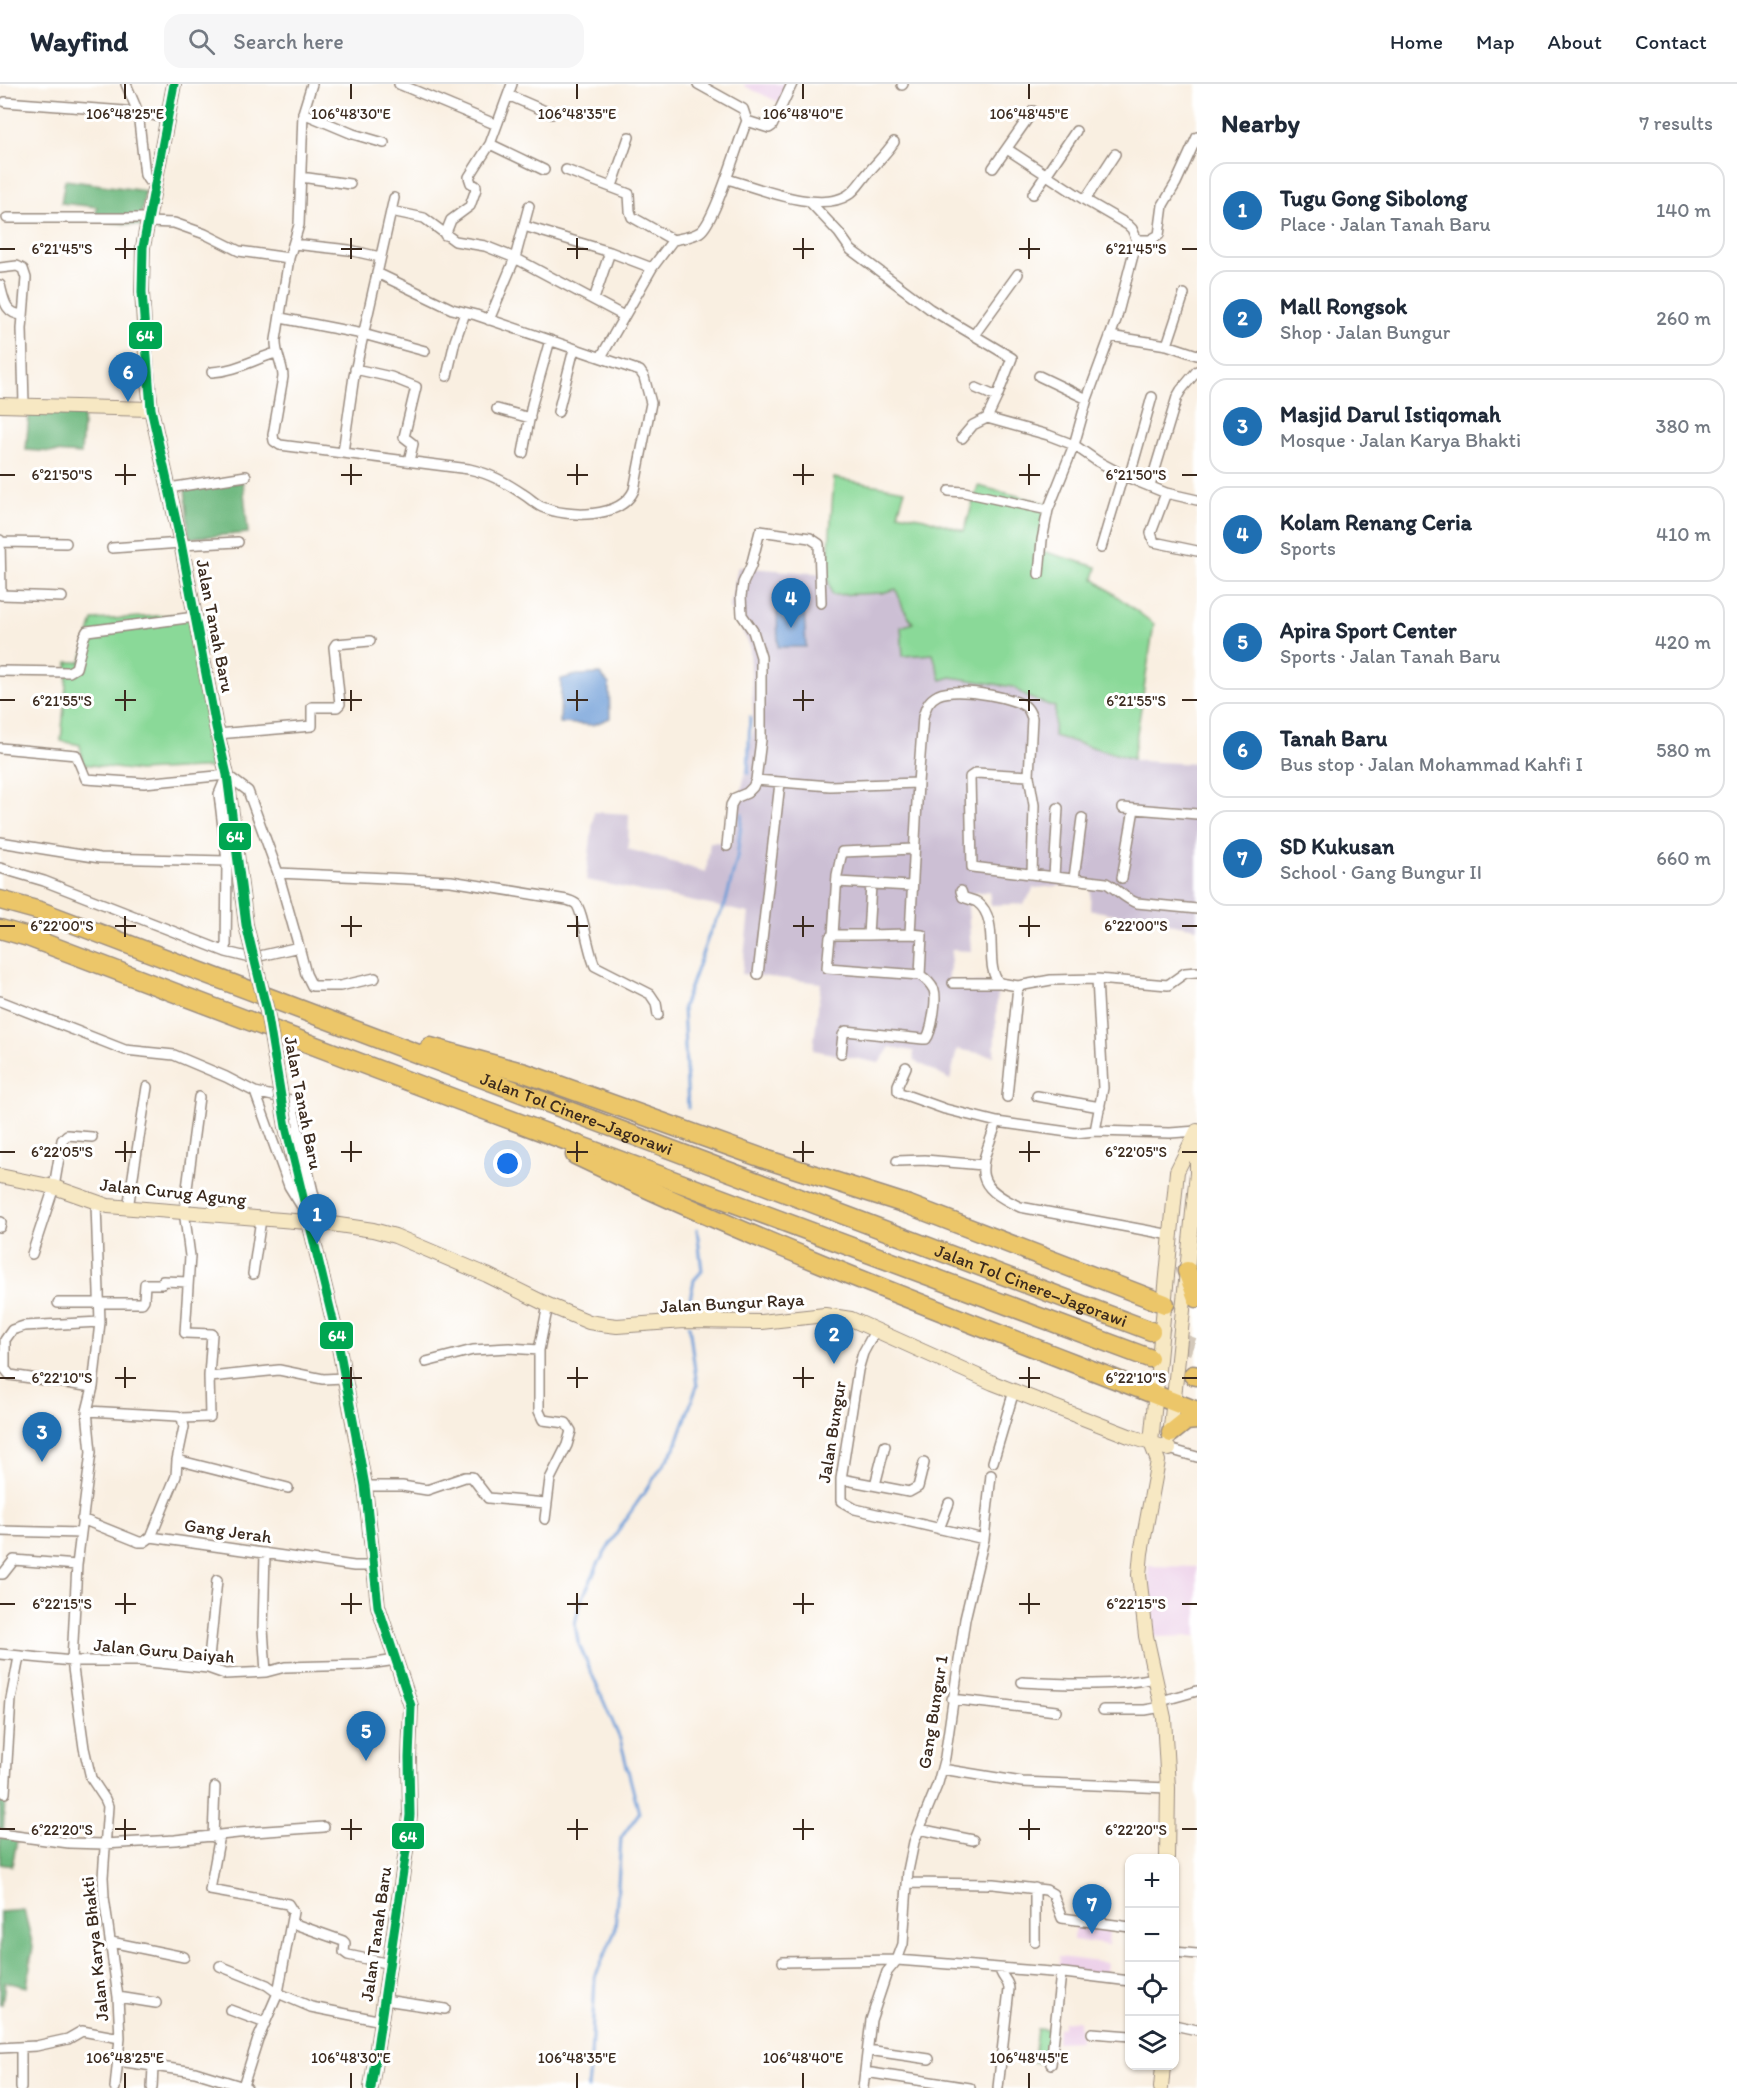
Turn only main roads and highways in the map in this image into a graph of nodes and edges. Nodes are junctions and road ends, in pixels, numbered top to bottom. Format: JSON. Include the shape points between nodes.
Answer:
{"nodes":[{"id":1,"x":0,"y":900,"type":"edge"},
{"id":2,"x":0,"y":929,"type":"edge"},
{"id":3,"x":326,"y":1020,"type":"junction"},
{"id":4,"x":471,"y":1105,"type":"junction"},
{"id":5,"x":1187,"y":1270,"type":"road end"},
{"id":6,"x":1197,"y":1298,"type":"edge"},
{"id":7,"x":1165,"y":1304,"type":"road end"},
{"id":8,"x":1151,"y":1330,"type":"tunnel mouth"},
{"id":9,"x":1149,"y":1358,"type":"dead end"},
{"id":10,"x":1197,"y":1411,"type":"edge"},
{"id":11,"x":1197,"y":1420,"type":"edge"},
{"id":12,"x":1170,"y":1441,"type":"road end"}],
"edges":[{"from":1,"to":3,"type":"highway","name":"Jalan Tol Cinere–Jagorawi","via":[[40,911]]},
{"from":2,"to":4,"type":"highway","name":"Jalan Tol Cinere–Jagorawi"},
{"from":3,"to":7,"type":"highway","via":[[525,1073],[768,1160],[909,1205]]},
{"from":3,"to":8,"type":"highway","name":"Jalan Tol Cinere–Jagorawi"},
{"from":4,"to":9,"type":"highway","name":"Jalan Tol Cinere–Jagorawi"},
{"from":4,"to":10,"type":"highway","via":[[648,1191],[801,1256]]},
{"from":5,"to":6,"type":"highway"},
{"from":11,"to":12,"type":"highway","via":[[1186,1421]]}]}
